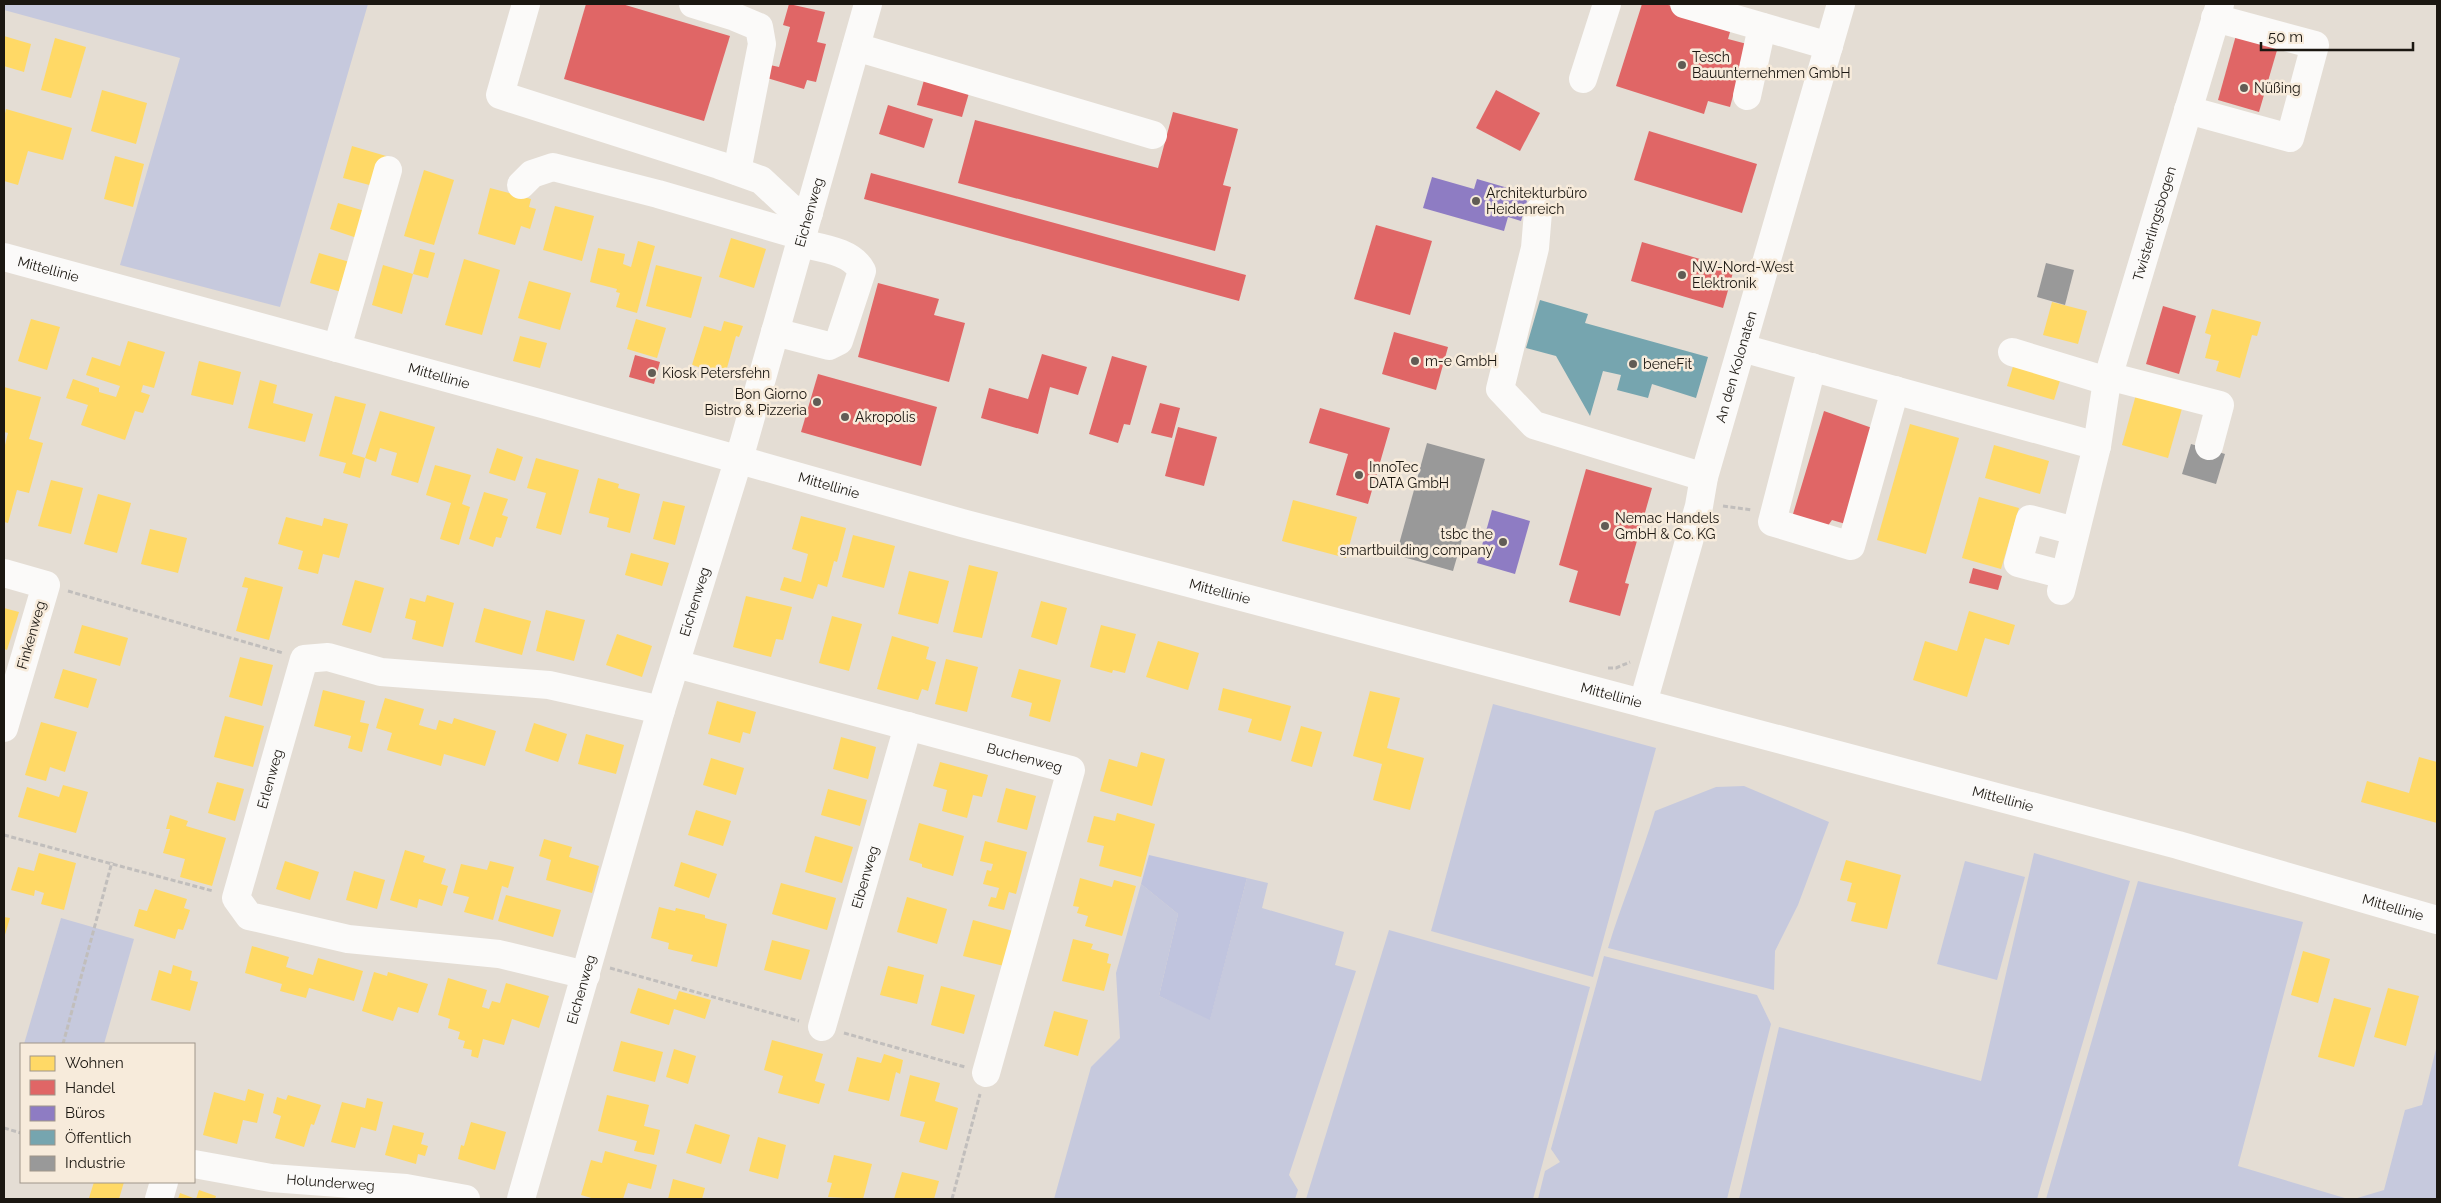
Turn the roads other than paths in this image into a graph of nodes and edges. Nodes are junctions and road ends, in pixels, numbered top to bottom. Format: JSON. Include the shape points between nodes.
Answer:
{"nodes":[{"id":1,"x":526,"y":4,"type":"edge"},
{"id":2,"x":693,"y":4,"type":"edge"},
{"id":3,"x":868,"y":4,"type":"edge"},
{"id":4,"x":1606,"y":4,"type":"edge"},
{"id":5,"x":1684,"y":4,"type":"edge"},
{"id":6,"x":1841,"y":4,"type":"edge"},
{"id":7,"x":2217,"y":11,"type":"edge"},
{"id":8,"x":1762,"y":26,"type":"junction"},
{"id":9,"x":1829,"y":46,"type":"junction"},
{"id":10,"x":856,"y":47,"type":"junction"},
{"id":11,"x":1583,"y":79,"type":"dead end"},
{"id":12,"x":1747,"y":96,"type":"dead end"},
{"id":13,"x":2188,"y":110,"type":"junction"},
{"id":14,"x":1153,"y":135,"type":"dead end"},
{"id":15,"x":388,"y":170,"type":"dead end"},
{"id":16,"x":737,"y":171,"type":"junction"},
{"id":17,"x":521,"y":185,"type":"dead end"},
{"id":18,"x":1538,"y":212,"type":"dead end"},
{"id":19,"x":804,"y":231,"type":"junction"},
{"id":20,"x":4,"y":257,"type":"edge"},
{"id":21,"x":775,"y":332,"type":"junction"},
{"id":22,"x":337,"y":348,"type":"junction"},
{"id":23,"x":1742,"y":348,"type":"junction"},
{"id":24,"x":2012,"y":352,"type":"dead end"},
{"id":25,"x":1812,"y":367,"type":"junction"},
{"id":26,"x":2107,"y":378,"type":"junction"},
{"id":27,"x":1900,"y":391,"type":"junction"},
{"id":28,"x":2097,"y":446,"type":"junction"},
{"id":29,"x":2209,"y":446,"type":"dead end"},
{"id":30,"x":739,"y":460,"type":"junction"},
{"id":31,"x":1704,"y":477,"type":"junction"},
{"id":32,"x":1870,"y":529,"type":"dead end"},
{"id":33,"x":2075,"y":531,"type":"junction"},
{"id":34,"x":4,"y":573,"type":"edge"},
{"id":35,"x":676,"y":664,"type":"junction"},
{"id":36,"x":1643,"y":703,"type":"junction"},
{"id":37,"x":661,"y":710,"type":"junction"},
{"id":38,"x":908,"y":726,"type":"junction"},
{"id":39,"x":4,"y":728,"type":"edge"},
{"id":40,"x":2437,"y":920,"type":"edge"},
{"id":41,"x":588,"y":969,"type":"junction"},
{"id":42,"x":822,"y":1027,"type":"road end"},
{"id":43,"x":986,"y":1073,"type":"road end"},
{"id":44,"x":195,"y":1164,"type":"edge"},
{"id":45,"x":164,"y":1183,"type":"edge"},
{"id":46,"x":159,"y":1199,"type":"edge"},
{"id":47,"x":466,"y":1199,"type":"edge"},
{"id":48,"x":521,"y":1199,"type":"edge"}],
"edges":[{"from":1,"to":16,"type":"street","via":[[500,95]]},
{"from":2,"to":16,"type":"street","via":[[759,27],[762,44]]},
{"from":3,"to":10,"type":"street","name":"Eichenweg"},
{"from":4,"to":11,"type":"street"},
{"from":5,"to":8,"type":"street"},
{"from":6,"to":9,"type":"street","name":"An den Kolonaten"},
{"from":7,"to":13,"type":"street","name":"Twisterlingsbogen"},
{"from":7,"to":13,"type":"street","via":[[2315,45],[2290,138]]},
{"from":8,"to":9,"type":"street"},
{"from":8,"to":12,"type":"street"},
{"from":9,"to":23,"type":"street","name":"An den Kolonaten"},
{"from":10,"to":14,"type":"street"},
{"from":10,"to":19,"type":"street","name":"Eichenweg"},
{"from":13,"to":26,"type":"street","name":"Twisterlingsbogen"},
{"from":15,"to":22,"type":"street"},
{"from":16,"to":19,"type":"street","via":[[762,180],[791,208]]},
{"from":17,"to":19,"type":"street","via":[[532,174],[553,167]]},
{"from":18,"to":31,"type":"street","via":[[1535,248],[1500,389],[1534,425]]},
{"from":19,"to":21,"type":"street","name":"Eichenweg"},
{"from":19,"to":21,"type":"street","via":[[858,263],[862,271],[839,341],[829,346]]},
{"from":20,"to":22,"type":"street","name":"Mittellinie"},
{"from":21,"to":30,"type":"street","name":"Eichenweg"},
{"from":22,"to":30,"type":"street","name":"Mittellinie"},
{"from":23,"to":25,"type":"street"},
{"from":23,"to":31,"type":"street","name":"An den Kolonaten"},
{"from":24,"to":26,"type":"street"},
{"from":25,"to":27,"type":"street"},
{"from":25,"to":27,"type":"street","via":[[1772,522],[1851,546]]},
{"from":26,"to":28,"type":"street","name":"Twisterlingsbogen"},
{"from":26,"to":29,"type":"street","via":[[2220,405]]},
{"from":27,"to":28,"type":"street"},
{"from":27,"to":32,"type":"street"},
{"from":28,"to":33,"type":"street","name":"Twisterlingsbogen"},
{"from":30,"to":35,"type":"street","name":"Eichenweg"},
{"from":30,"to":36,"type":"street","name":"Mittellinie","via":[[962,523]]},
{"from":31,"to":36,"type":"street","name":"An den Kolonaten","via":[[1699,506]]},
{"from":33,"to":33,"type":"street","name":"Twisterlingsbogen","via":[[2062,583],[2018,563],[2030,519]]},
{"from":34,"to":39,"type":"street","name":"Finkenweg","via":[[46,585]]},
{"from":35,"to":37,"type":"street","name":"Eichenweg"},
{"from":35,"to":38,"type":"street","name":"Buchenweg"},
{"from":36,"to":40,"type":"street","name":"Mittellinie","via":[[2178,844]]},
{"from":37,"to":41,"type":"street","name":"Eichenweg"},
{"from":37,"to":41,"type":"street","name":"Erlenweg","via":[[549,685],[381,672],[328,657],[304,658],[236,898],[249,916],[348,939],[499,954]]},
{"from":38,"to":42,"type":"street","name":"Eibenweg"},
{"from":38,"to":43,"type":"street","name":"Buchenweg","via":[[1071,770]]},
{"from":41,"to":48,"type":"street","name":"Eichenweg"},
{"from":44,"to":47,"type":"street","name":"Holunderweg","via":[[271,1178],[406,1188]]},
{"from":45,"to":46,"type":"street"}]}
